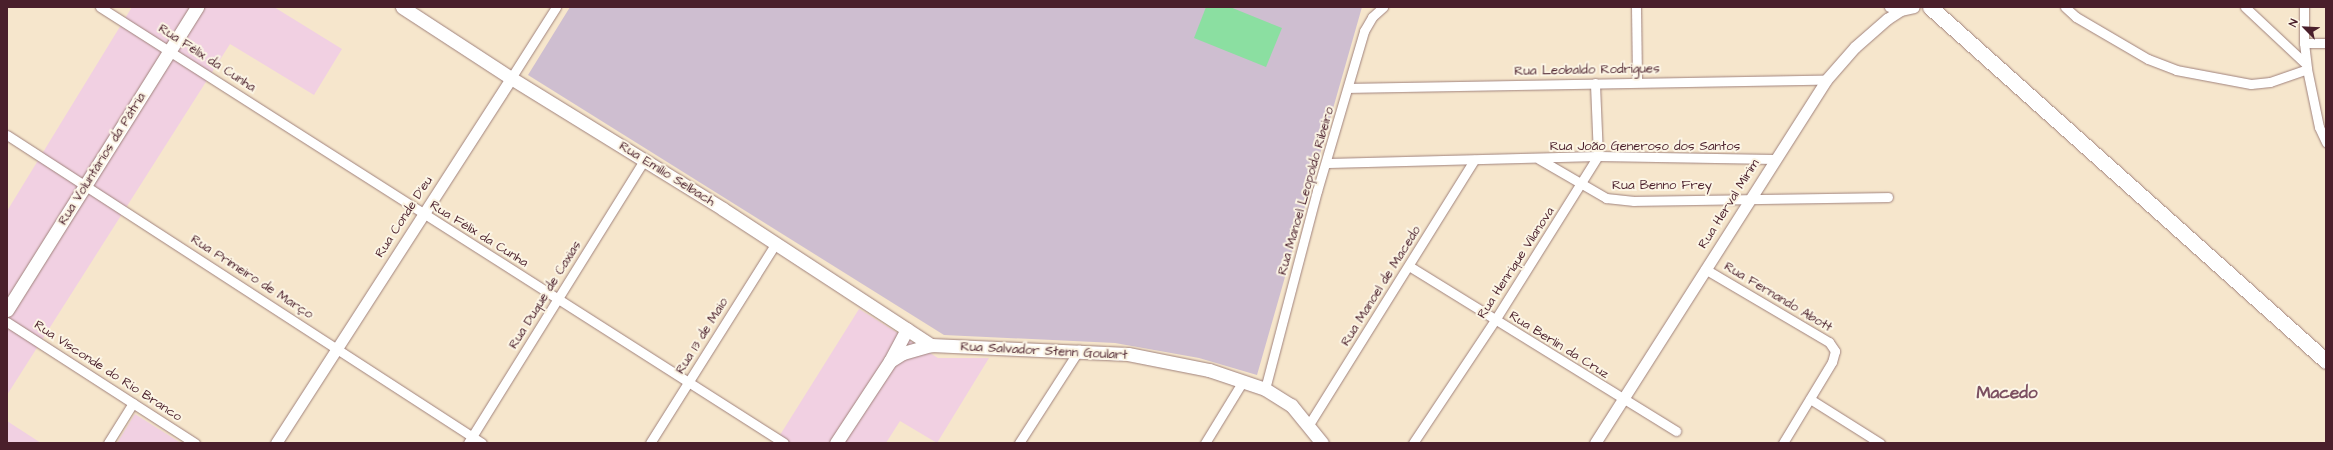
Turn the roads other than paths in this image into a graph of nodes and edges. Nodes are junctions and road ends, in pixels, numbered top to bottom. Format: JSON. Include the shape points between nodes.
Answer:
{"nodes":[{"id":1,"x":100,"y":7,"type":"edge"},
{"id":2,"x":197,"y":7,"type":"edge"},
{"id":3,"x":402,"y":7,"type":"edge"},
{"id":4,"x":556,"y":7,"type":"edge"},
{"id":5,"x":1383,"y":7,"type":"edge"},
{"id":6,"x":1636,"y":7,"type":"edge"},
{"id":7,"x":1889,"y":7,"type":"edge"},
{"id":8,"x":1914,"y":7,"type":"edge"},
{"id":9,"x":1930,"y":7,"type":"edge"},
{"id":10,"x":2065,"y":7,"type":"edge"},
{"id":11,"x":2245,"y":7,"type":"edge"},
{"id":12,"x":2304,"y":7,"type":"edge"},
{"id":13,"x":1901,"y":10,"type":"junction"},
{"id":14,"x":2304,"y":43,"type":"junction"},
{"id":15,"x":2326,"y":43,"type":"edge"},
{"id":16,"x":170,"y":49,"type":"junction"},
{"id":17,"x":2307,"y":66,"type":"junction"},
{"id":18,"x":511,"y":78,"type":"junction"},
{"id":19,"x":1826,"y":80,"type":"junction"},
{"id":20,"x":1638,"y":82,"type":"junction"},
{"id":21,"x":1595,"y":83,"type":"junction"},
{"id":22,"x":1349,"y":88,"type":"junction"},
{"id":23,"x":7,"y":135,"type":"edge"},
{"id":24,"x":2326,"y":142,"type":"edge"},
{"id":25,"x":1598,"y":156,"type":"junction"},
{"id":26,"x":1539,"y":159,"type":"junction"},
{"id":27,"x":1774,"y":159,"type":"junction"},
{"id":28,"x":644,"y":160,"type":"junction"},
{"id":29,"x":1474,"y":160,"type":"junction"},
{"id":30,"x":1328,"y":162,"type":"junction"},
{"id":31,"x":86,"y":184,"type":"junction"},
{"id":32,"x":1582,"y":184,"type":"junction"},
{"id":33,"x":1750,"y":198,"type":"junction"},
{"id":34,"x":1888,"y":198,"type":"dead end"},
{"id":35,"x":422,"y":213,"type":"junction"},
{"id":36,"x":776,"y":243,"type":"junction"},
{"id":37,"x":1409,"y":266,"type":"junction"},
{"id":38,"x":1705,"y":268,"type":"junction"},
{"id":39,"x":558,"y":300,"type":"junction"},
{"id":40,"x":7,"y":310,"type":"edge"},
{"id":41,"x":1495,"y":320,"type":"junction"},
{"id":42,"x":7,"y":322,"type":"edge"},
{"id":43,"x":907,"y":329,"type":"junction"},
{"id":44,"x":931,"y":345,"type":"junction"},
{"id":45,"x":336,"y":346,"type":"junction"},
{"id":46,"x":1079,"y":350,"type":"junction"},
{"id":47,"x":890,"y":361,"type":"junction"},
{"id":48,"x":2326,"y":361,"type":"edge"},
{"id":49,"x":1244,"y":381,"type":"junction"},
{"id":50,"x":688,"y":382,"type":"junction"},
{"id":51,"x":1265,"y":389,"type":"junction"},
{"id":52,"x":1622,"y":399,"type":"junction"},
{"id":53,"x":1810,"y":399,"type":"junction"},
{"id":54,"x":133,"y":403,"type":"junction"},
{"id":55,"x":1308,"y":426,"type":"junction"},
{"id":56,"x":1676,"y":431,"type":"dead end"},
{"id":57,"x":470,"y":440,"type":"edge"},
{"id":58,"x":108,"y":443,"type":"edge"},
{"id":59,"x":195,"y":443,"type":"edge"},
{"id":60,"x":276,"y":443,"type":"edge"},
{"id":61,"x":482,"y":443,"type":"edge"},
{"id":62,"x":650,"y":443,"type":"edge"},
{"id":63,"x":784,"y":443,"type":"edge"},
{"id":64,"x":836,"y":443,"type":"edge"},
{"id":65,"x":1019,"y":443,"type":"edge"},
{"id":66,"x":1205,"y":443,"type":"edge"},
{"id":67,"x":1322,"y":443,"type":"edge"},
{"id":68,"x":1413,"y":443,"type":"edge"},
{"id":69,"x":1595,"y":443,"type":"edge"},
{"id":70,"x":1783,"y":443,"type":"edge"},
{"id":71,"x":1880,"y":443,"type":"edge"}],
"edges":[{"from":1,"to":16,"type":"street","name":"Rua Félix da Cunha"},
{"from":2,"to":16,"type":"main road","name":"Rua Voluntários da Pátria"},
{"from":3,"to":18,"type":"main road","name":"Rua Emílio Selbach"},
{"from":4,"to":18,"type":"street","name":"Rua Conde D'eu"},
{"from":5,"to":22,"type":"street","name":"Rua Manoel Leopoldo Ribeiro","via":[[1372,17],[1364,31]]},
{"from":6,"to":20,"type":"street"},
{"from":7,"to":13,"type":"street"},
{"from":8,"to":13,"type":"street","name":"Rua Herval Mirim"},
{"from":9,"to":48,"type":"highway"},
{"from":10,"to":17,"type":"street","via":[[2076,17],[2148,59],[2176,70],[2251,84],[2270,82]]},
{"from":11,"to":17,"type":"street"},
{"from":12,"to":14,"type":"street"},
{"from":13,"to":19,"type":"street","name":"Rua Herval Mirim","via":[[1855,47]]},
{"from":14,"to":15,"type":"street"},
{"from":14,"to":17,"type":"street"},
{"from":16,"to":31,"type":"main road","name":"Rua Voluntários da Pátria"},
{"from":16,"to":35,"type":"street","name":"Rua Félix da Cunha"},
{"from":17,"to":24,"type":"street","via":[[2319,127]]},
{"from":18,"to":28,"type":"main road","name":"Rua Emílio Selbach"},
{"from":18,"to":35,"type":"street","name":"Rua Conde D'eu"},
{"from":19,"to":20,"type":"street","name":"Rua Leobaldo Rodrigues"},
{"from":19,"to":27,"type":"street","name":"Rua Herval Mirim"},
{"from":20,"to":21,"type":"street","name":"Rua Leobaldo Rodrigues"},
{"from":21,"to":22,"type":"street","name":"Rua Leobaldo Rodrigues"},
{"from":21,"to":25,"type":"street"},
{"from":22,"to":30,"type":"street","name":"Rua Manoel Leopoldo Ribeiro"},
{"from":23,"to":31,"type":"street","name":"Rua Primeiro de Março"},
{"from":25,"to":26,"type":"street","name":"Rua João Generoso dos Santos"},
{"from":25,"to":27,"type":"street","name":"Rua João Generoso dos Santos"},
{"from":25,"to":32,"type":"street","name":"Rua Henrique Vilanova"},
{"from":26,"to":29,"type":"street"},
{"from":26,"to":32,"type":"street","name":"Rua Benno Frey"},
{"from":27,"to":33,"type":"street","name":"Rua Herval Mirim"},
{"from":28,"to":36,"type":"main road","name":"Rua Emílio Selbach"},
{"from":28,"to":39,"type":"street","name":"Rua Duque de Caxias"},
{"from":29,"to":30,"type":"street"},
{"from":29,"to":37,"type":"street","name":"Rua Manoel de Macedo"},
{"from":30,"to":51,"type":"street","name":"Rua Manoel Leopoldo Ribeiro","via":[[1317,191]]},
{"from":31,"to":40,"type":"main road","name":"Rua Voluntários da Pátria"},
{"from":31,"to":45,"type":"street","name":"Rua Primeiro de Março"},
{"from":32,"to":33,"type":"street","name":"Rua Benno Frey","via":[[1606,198]]},
{"from":32,"to":41,"type":"street","name":"Rua Henrique Vilanova"},
{"from":33,"to":34,"type":"street","name":"Rua Benno Frey"},
{"from":33,"to":38,"type":"street","name":"Rua Herval Mirim"},
{"from":35,"to":39,"type":"street","name":"Rua Félix da Cunha"},
{"from":35,"to":45,"type":"street","name":"Rua Conde D'eu"},
{"from":36,"to":43,"type":"main road","name":"Rua Emílio Selbach"},
{"from":36,"to":50,"type":"street","name":"Rua 13 de Maio"},
{"from":37,"to":41,"type":"street","name":"Rua Berlin da Cruz"},
{"from":37,"to":55,"type":"street","name":"Rua Manoel de Macedo"},
{"from":38,"to":52,"type":"street","name":"Rua Herval Mirim"},
{"from":38,"to":53,"type":"street","name":"Rua Fernando Abott","via":[[1829,342],[1835,351]]},
{"from":39,"to":50,"type":"street","name":"Rua Félix da Cunha"},
{"from":39,"to":57,"type":"street","name":"Rua Duque de Caxias"},
{"from":41,"to":52,"type":"street","name":"Rua Berlin da Cruz"},
{"from":41,"to":68,"type":"street","name":"Rua Henrique Vilanova"},
{"from":42,"to":54,"type":"street","name":"Rua Visconde do Rio Branco"},
{"from":43,"to":44,"type":"main road","name":"Rua Emílio Selbach"},
{"from":43,"to":47,"type":"main road"},
{"from":44,"to":46,"type":"main road","name":"Rua Salvador Stenn Goulart"},
{"from":44,"to":47,"type":"main road","via":[[903,353]]},
{"from":45,"to":57,"type":"street","name":"Rua Primeiro de Março"},
{"from":45,"to":60,"type":"street","name":"Rua Conde D'eu"},
{"from":46,"to":49,"type":"main road","name":"Rua Salvador Stenn Goulart","via":[[1128,354],[1209,370]]},
{"from":46,"to":65,"type":"street"},
{"from":47,"to":64,"type":"main road"},
{"from":49,"to":51,"type":"main road","name":"Rua Salvador Stenn Goulart"},
{"from":49,"to":66,"type":"street"},
{"from":50,"to":62,"type":"street","name":"Rua 13 de Maio"},
{"from":50,"to":63,"type":"street","name":"Rua Félix da Cunha"},
{"from":51,"to":55,"type":"main road","name":"Rua Salvador Stenn Goulart","via":[[1291,405]]},
{"from":52,"to":56,"type":"street","name":"Rua Berlin da Cruz"},
{"from":52,"to":69,"type":"street","name":"Rua Herval Mirim"},
{"from":53,"to":70,"type":"street"},
{"from":53,"to":71,"type":"street"},
{"from":54,"to":58,"type":"street"},
{"from":54,"to":59,"type":"street","name":"Rua Visconde do Rio Branco"},
{"from":55,"to":67,"type":"main road","name":"Rua Salvador Stenn Goulart"},
{"from":57,"to":61,"type":"street","name":"Rua Primeiro de Março"}]}
